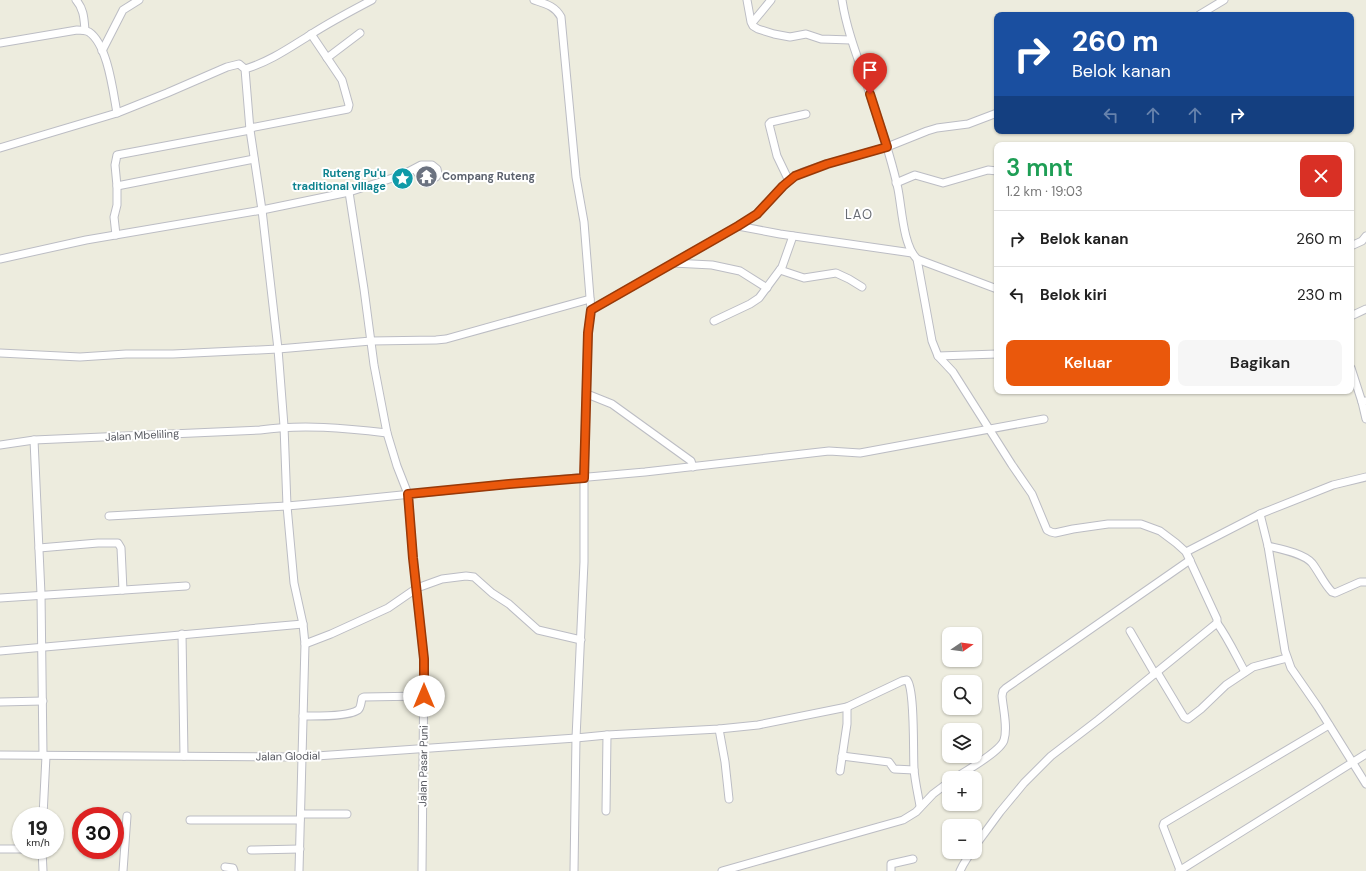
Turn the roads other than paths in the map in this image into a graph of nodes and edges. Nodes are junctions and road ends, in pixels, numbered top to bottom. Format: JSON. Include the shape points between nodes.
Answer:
{"nodes":[{"id":1,"x":76,"y":0,"type":"edge"},
{"id":2,"x":139,"y":0,"type":"edge"},
{"id":3,"x":372,"y":0,"type":"edge"},
{"id":4,"x":534,"y":0,"type":"edge"},
{"id":5,"x":746,"y":0,"type":"edge"},
{"id":6,"x":771,"y":0,"type":"edge"},
{"id":7,"x":842,"y":0,"type":"edge"},
{"id":8,"x":1224,"y":0,"type":"edge"},
{"id":9,"x":1204,"y":12,"type":"edge"},
{"id":10,"x":752,"y":23,"type":"junction"},
{"id":11,"x":84,"y":30,"type":"junction"},
{"id":12,"x":360,"y":33,"type":"dead end"},
{"id":13,"x":311,"y":34,"type":"junction"},
{"id":14,"x":851,"y":40,"type":"junction"},
{"id":15,"x":0,"y":43,"type":"edge"},
{"id":16,"x":102,"y":51,"type":"junction"},
{"id":17,"x":327,"y":58,"type":"junction"},
{"id":18,"x":245,"y":68,"type":"junction"},
{"id":19,"x":117,"y":113,"type":"junction"},
{"id":20,"x":806,"y":114,"type":"dead end"},
{"id":21,"x":994,"y":114,"type":"edge"},
{"id":22,"x":250,"y":129,"type":"junction"},
{"id":23,"x":887,"y":147,"type":"junction"},
{"id":24,"x":0,"y":148,"type":"edge"},
{"id":25,"x":254,"y":159,"type":"junction"},
{"id":26,"x":415,"y":169,"type":"dead end"},
{"id":27,"x":994,"y":171,"type":"edge"},
{"id":28,"x":789,"y":181,"type":"junction"},
{"id":29,"x":896,"y":184,"type":"junction"},
{"id":30,"x":117,"y":186,"type":"junction"},
{"id":31,"x":349,"y":192,"type":"junction"},
{"id":32,"x":262,"y":210,"type":"junction"},
{"id":33,"x":738,"y":226,"type":"junction"},
{"id":34,"x":116,"y":235,"type":"junction"},
{"id":35,"x":793,"y":236,"type":"junction"},
{"id":36,"x":1366,"y":236,"type":"edge"},
{"id":37,"x":1354,"y":245,"type":"edge"},
{"id":38,"x":912,"y":253,"type":"junction"},
{"id":39,"x":0,"y":259,"type":"edge"},
{"id":40,"x":917,"y":259,"type":"junction"},
{"id":41,"x":673,"y":263,"type":"junction"},
{"id":42,"x":780,"y":270,"type":"junction"},
{"id":43,"x":862,"y":287,"type":"dead end"},
{"id":44,"x":767,"y":288,"type":"junction"},
{"id":45,"x":994,"y":288,"type":"edge"},
{"id":46,"x":590,"y":299,"type":"junction"},
{"id":47,"x":1366,"y":309,"type":"edge"},
{"id":48,"x":591,"y":310,"type":"junction"},
{"id":49,"x":1354,"y":315,"type":"edge"},
{"id":50,"x":714,"y":321,"type":"dead end"},
{"id":51,"x":370,"y":341,"type":"junction"},
{"id":52,"x":278,"y":350,"type":"junction"},
{"id":53,"x":0,"y":353,"type":"edge"},
{"id":54,"x":994,"y":354,"type":"edge"},
{"id":55,"x":938,"y":356,"type":"junction"},
{"id":56,"x":1354,"y":376,"type":"edge"},
{"id":57,"x":587,"y":394,"type":"junction"},
{"id":58,"x":1364,"y":401,"type":"edge"},
{"id":59,"x":1044,"y":418,"type":"dead end"},
{"id":60,"x":1366,"y":419,"type":"edge"},
{"id":61,"x":284,"y":426,"type":"junction"},
{"id":62,"x":989,"y":428,"type":"junction"},
{"id":63,"x":387,"y":433,"type":"junction"},
{"id":64,"x":34,"y":440,"type":"junction"},
{"id":65,"x":0,"y":445,"type":"edge"},
{"id":66,"x":693,"y":467,"type":"junction"},
{"id":67,"x":1366,"y":476,"type":"edge"},
{"id":68,"x":584,"y":478,"type":"junction"},
{"id":69,"x":408,"y":494,"type":"junction"},
{"id":70,"x":287,"y":506,"type":"junction"},
{"id":71,"x":1260,"y":514,"type":"junction"},
{"id":72,"x":109,"y":516,"type":"dead end"},
{"id":73,"x":1268,"y":546,"type":"junction"},
{"id":74,"x":39,"y":548,"type":"junction"},
{"id":75,"x":1186,"y":552,"type":"junction"},
{"id":76,"x":1190,"y":560,"type":"junction"},
{"id":77,"x":1366,"y":582,"type":"edge"},
{"id":78,"x":186,"y":586,"type":"dead end"},
{"id":79,"x":417,"y":588,"type":"junction"},
{"id":80,"x":123,"y":590,"type":"junction"},
{"id":81,"x":41,"y":594,"type":"junction"},
{"id":82,"x":0,"y":598,"type":"edge"},
{"id":83,"x":1217,"y":623,"type":"junction"},
{"id":84,"x":303,"y":624,"type":"junction"},
{"id":85,"x":1130,"y":631,"type":"dead end"},
{"id":86,"x":182,"y":634,"type":"junction"},
{"id":87,"x":581,"y":640,"type":"junction"},
{"id":88,"x":305,"y":644,"type":"junction"},
{"id":89,"x":42,"y":647,"type":"junction"},
{"id":90,"x":0,"y":651,"type":"edge"},
{"id":91,"x":1287,"y":658,"type":"junction"},
{"id":92,"x":1245,"y":672,"type":"junction"},
{"id":93,"x":1156,"y":673,"type":"junction"},
{"id":94,"x":424,"y":696,"type":"junction"},
{"id":95,"x":43,"y":701,"type":"junction"},
{"id":96,"x":0,"y":702,"type":"edge"},
{"id":97,"x":847,"y":707,"type":"junction"},
{"id":98,"x":303,"y":716,"type":"junction"},
{"id":99,"x":1329,"y":725,"type":"junction"},
{"id":100,"x":719,"y":729,"type":"junction"},
{"id":101,"x":607,"y":735,"type":"junction"},
{"id":102,"x":576,"y":738,"type":"junction"},
{"id":103,"x":424,"y":748,"type":"junction"},
{"id":104,"x":1366,"y":754,"type":"edge"},
{"id":105,"x":0,"y":755,"type":"edge"},
{"id":106,"x":45,"y":756,"type":"junction"},
{"id":107,"x":184,"y":756,"type":"junction"},
{"id":108,"x":842,"y":756,"type":"junction"},
{"id":109,"x":302,"y":757,"type":"junction"},
{"id":110,"x":1352,"y":762,"type":"junction"},
{"id":111,"x":914,"y":770,"type":"junction"},
{"id":112,"x":840,"y":771,"type":"dead end"},
{"id":113,"x":965,"y":771,"type":"edge"},
{"id":114,"x":1366,"y":784,"type":"edge"},
{"id":115,"x":942,"y":787,"type":"edge"},
{"id":116,"x":729,"y":799,"type":"dead end"},
{"id":117,"x":920,"y":803,"type":"junction"},
{"id":118,"x":43,"y":807,"type":"edge"},
{"id":119,"x":606,"y":811,"type":"dead end"},
{"id":120,"x":347,"y":814,"type":"dead end"},
{"id":121,"x":126,"y":816,"type":"dead end"},
{"id":122,"x":300,"y":817,"type":"junction"},
{"id":123,"x":190,"y":820,"type":"dead end"},
{"id":124,"x":982,"y":836,"type":"edge"},
{"id":125,"x":0,"y":849,"type":"edge"},
{"id":126,"x":12,"y":849,"type":"edge"},
{"id":127,"x":300,"y":849,"type":"junction"},
{"id":128,"x":251,"y":850,"type":"dead end"},
{"id":129,"x":913,"y":858,"type":"dead end"},
{"id":130,"x":42,"y":859,"type":"edge"},
{"id":131,"x":966,"y":859,"type":"edge"},
{"id":132,"x":225,"y":867,"type":"dead end"},
{"id":133,"x":43,"y":871,"type":"edge"},
{"id":134,"x":123,"y":871,"type":"edge"},
{"id":135,"x":234,"y":871,"type":"edge"},
{"id":136,"x":299,"y":871,"type":"edge"},
{"id":137,"x":422,"y":871,"type":"edge"},
{"id":138,"x":574,"y":871,"type":"edge"},
{"id":139,"x":722,"y":871,"type":"edge"},
{"id":140,"x":891,"y":871,"type":"edge"},
{"id":141,"x":960,"y":871,"type":"edge"},
{"id":142,"x":1179,"y":871,"type":"edge"}],
"edges":[{"from":1,"to":11,"type":"street","via":[[84,14]]},
{"from":2,"to":16,"type":"street","via":[[123,10]]},
{"from":3,"to":13,"type":"street"},
{"from":4,"to":46,"type":"street","via":[[553,7],[562,17]]},
{"from":5,"to":10,"type":"street"},
{"from":6,"to":10,"type":"street"},
{"from":7,"to":14,"type":"street"},
{"from":8,"to":9,"type":"street"},
{"from":10,"to":14,"type":"street","via":[[758,29],[790,37],[806,34],[819,38]]},
{"from":11,"to":15,"type":"street"},
{"from":11,"to":16,"type":"street","via":[[93,36]]},
{"from":12,"to":17,"type":"street"},
{"from":13,"to":17,"type":"street"},
{"from":13,"to":18,"type":"street","via":[[271,59]]},
{"from":14,"to":23,"type":"street"},
{"from":16,"to":19,"type":"street","via":[[111,78]]},
{"from":17,"to":22,"type":"street","via":[[344,85],[348,109]]},
{"from":18,"to":19,"type":"street","via":[[239,64],[226,67]]},
{"from":18,"to":22,"type":"street"},
{"from":19,"to":24,"type":"street"},
{"from":20,"to":28,"type":"street","via":[[769,124],[777,156]]},
{"from":21,"to":23,"type":"street","via":[[968,124],[932,130]]},
{"from":22,"to":25,"type":"street"},
{"from":22,"to":30,"type":"street","via":[[117,155]]},
{"from":23,"to":28,"type":"street","via":[[821,166]]},
{"from":23,"to":29,"type":"street"},
{"from":25,"to":30,"type":"street"},
{"from":25,"to":32,"type":"street"},
{"from":26,"to":31,"type":"street"},
{"from":27,"to":29,"type":"street","via":[[988,170],[943,183],[916,175]]},
{"from":28,"to":33,"type":"street","via":[[757,214]]},
{"from":29,"to":38,"type":"street"},
{"from":30,"to":34,"type":"street","via":[[114,217]]},
{"from":31,"to":32,"type":"street"},
{"from":31,"to":51,"type":"street","name":"Jalan Pasar Puni"},
{"from":32,"to":34,"type":"street"},
{"from":32,"to":52,"type":"street"},
{"from":33,"to":35,"type":"street"},
{"from":33,"to":41,"type":"street"},
{"from":34,"to":39,"type":"street"},
{"from":35,"to":38,"type":"street"},
{"from":35,"to":42,"type":"street"},
{"from":36,"to":37,"type":"street"},
{"from":38,"to":40,"type":"street"},
{"from":40,"to":45,"type":"street"},
{"from":40,"to":55,"type":"street","via":[[932,341]]},
{"from":41,"to":44,"type":"street","via":[[712,265],[740,271]]},
{"from":41,"to":48,"type":"street"},
{"from":42,"to":43,"type":"street","via":[[804,278],[836,273]]},
{"from":42,"to":44,"type":"street"},
{"from":44,"to":50,"type":"street","via":[[752,303]]},
{"from":46,"to":48,"type":"street"},
{"from":46,"to":51,"type":"street","via":[[446,339]]},
{"from":47,"to":49,"type":"street"},
{"from":48,"to":57,"type":"street"},
{"from":51,"to":52,"type":"street"},
{"from":51,"to":63,"type":"street","name":"Jalan Pasar Puni"},
{"from":52,"to":53,"type":"street","via":[[80,357]]},
{"from":52,"to":61,"type":"street"},
{"from":54,"to":55,"type":"street"},
{"from":55,"to":62,"type":"street","via":[[953,372]]},
{"from":56,"to":58,"type":"street"},
{"from":57,"to":66,"type":"street","via":[[612,404],[691,461]]},
{"from":57,"to":68,"type":"street"},
{"from":58,"to":60,"type":"street"},
{"from":59,"to":62,"type":"street"},
{"from":61,"to":63,"type":"street","name":"Jalan Mbeliling"},
{"from":61,"to":64,"type":"street","name":"Jalan Mbeliling","via":[[260,430]]},
{"from":61,"to":70,"type":"street"},
{"from":62,"to":66,"type":"street","via":[[860,453],[829,451]]},
{"from":62,"to":75,"type":"street","via":[[1032,494],[1050,532],[1108,524],[1141,524],[1160,531]]},
{"from":63,"to":69,"type":"street","name":"Jalan Pasar Puni"},
{"from":64,"to":65,"type":"street","name":"Jalan Mbeliling"},
{"from":64,"to":74,"type":"street"},
{"from":66,"to":68,"type":"street"},
{"from":67,"to":71,"type":"street","via":[[1333,484]]},
{"from":68,"to":69,"type":"street"},
{"from":68,"to":87,"type":"street"},
{"from":69,"to":70,"type":"street"},
{"from":69,"to":79,"type":"street","name":"Jalan Pasar Puni"},
{"from":70,"to":72,"type":"street"},
{"from":70,"to":84,"type":"street","via":[[294,583]]},
{"from":71,"to":73,"type":"street"},
{"from":71,"to":75,"type":"street"},
{"from":73,"to":77,"type":"street","via":[[1307,559],[1332,592]]},
{"from":73,"to":91,"type":"street"},
{"from":74,"to":80,"type":"street","via":[[118,543],[121,548]]},
{"from":74,"to":81,"type":"street"},
{"from":75,"to":76,"type":"street"},
{"from":76,"to":83,"type":"street","via":[[1218,619]]},
{"from":76,"to":113,"type":"street","via":[[1006,688],[1002,696],[1004,741],[998,749]]},
{"from":78,"to":80,"type":"street"},
{"from":79,"to":87,"type":"street","via":[[442,579],[474,576],[538,630]]},
{"from":79,"to":88,"type":"street","via":[[388,608]]},
{"from":79,"to":94,"type":"street","name":"Jalan Pasar Puni","via":[[424,659]]},
{"from":80,"to":81,"type":"street"},
{"from":81,"to":82,"type":"street"},
{"from":81,"to":89,"type":"street"},
{"from":83,"to":92,"type":"street"},
{"from":83,"to":93,"type":"street"},
{"from":84,"to":86,"type":"street"},
{"from":84,"to":88,"type":"street"},
{"from":85,"to":93,"type":"street"},
{"from":86,"to":89,"type":"street"},
{"from":86,"to":107,"type":"street"},
{"from":87,"to":102,"type":"street"},
{"from":88,"to":98,"type":"street"},
{"from":89,"to":90,"type":"street"},
{"from":89,"to":95,"type":"street"},
{"from":91,"to":92,"type":"street","via":[[1256,666]]},
{"from":91,"to":99,"type":"street"},
{"from":92,"to":93,"type":"street","via":[[1226,685],[1188,719]]},
{"from":93,"to":124,"type":"street","via":[[1051,756],[1019,789]]},
{"from":94,"to":98,"type":"street","via":[[364,697],[356,711],[336,715]]},
{"from":94,"to":103,"type":"street","name":"Jalan Pasar Puni"},
{"from":95,"to":96,"type":"street"},
{"from":95,"to":106,"type":"street"},
{"from":97,"to":100,"type":"street","name":"Jalan Glodial","via":[[758,726]]},
{"from":97,"to":108,"type":"street"},
{"from":97,"to":111,"type":"street","name":"Jalan Glodial","via":[[908,680],[912,698]]},
{"from":98,"to":109,"type":"street"},
{"from":99,"to":110,"type":"street"},
{"from":99,"to":142,"type":"street","via":[[1164,823]]},
{"from":100,"to":101,"type":"street","name":"Jalan Glodial"},
{"from":100,"to":116,"type":"street"},
{"from":101,"to":102,"type":"street","name":"Jalan Glodial"},
{"from":101,"to":119,"type":"street"},
{"from":102,"to":103,"type":"street","name":"Jalan Glodial"},
{"from":102,"to":138,"type":"street"},
{"from":103,"to":109,"type":"street","name":"Jalan Glodial"},
{"from":103,"to":137,"type":"street","name":"Jalan Pasar Puni"},
{"from":104,"to":110,"type":"street"},
{"from":105,"to":106,"type":"street","name":"Jalan Glodial"},
{"from":106,"to":107,"type":"street","name":"Jalan Glodial"},
{"from":106,"to":118,"type":"street"},
{"from":107,"to":109,"type":"street","name":"Jalan Glodial"},
{"from":108,"to":111,"type":"street","via":[[889,762],[894,769]]},
{"from":108,"to":112,"type":"street"},
{"from":109,"to":122,"type":"street"},
{"from":110,"to":114,"type":"street"},
{"from":110,"to":142,"type":"street"},
{"from":111,"to":117,"type":"street"},
{"from":115,"to":117,"type":"street"},
{"from":117,"to":139,"type":"street","via":[[916,812],[903,820]]},
{"from":120,"to":122,"type":"street"},
{"from":121,"to":134,"type":"street"},
{"from":122,"to":123,"type":"street"},
{"from":122,"to":127,"type":"street"},
{"from":125,"to":126,"type":"street"},
{"from":127,"to":128,"type":"street"},
{"from":127,"to":136,"type":"street"},
{"from":129,"to":140,"type":"street","via":[[891,864]]},
{"from":130,"to":133,"type":"street"},
{"from":131,"to":141,"type":"street"},
{"from":132,"to":135,"type":"street","via":[[233,868]]}]}
